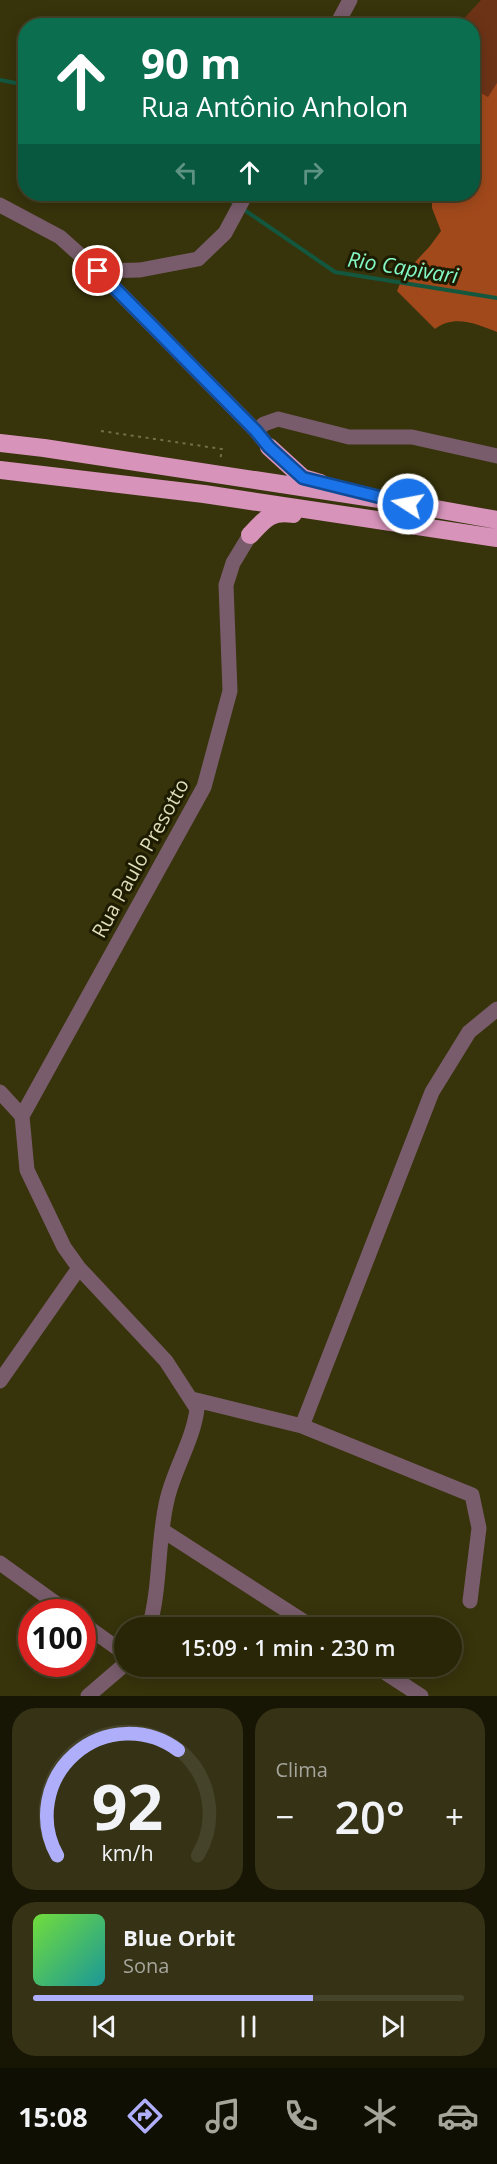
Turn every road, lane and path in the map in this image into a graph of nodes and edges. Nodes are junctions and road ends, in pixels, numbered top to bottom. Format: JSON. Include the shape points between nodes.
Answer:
{"nodes":[{"id":1,"x":350,"y":0,"type":"edge"},
{"id":2,"x":340,"y":18,"type":"edge"},
{"id":3,"x":242,"y":201,"type":"edge"},
{"id":4,"x":0,"y":205,"type":"edge"},
{"id":5,"x":98,"y":271,"type":"junction"},
{"id":6,"x":256,"y":431,"type":"junction"},
{"id":7,"x":0,"y":443,"type":"edge"},
{"id":8,"x":269,"y":447,"type":"junction"},
{"id":9,"x":497,"y":456,"type":"edge"},
{"id":10,"x":0,"y":470,"type":"edge"},
{"id":11,"x":208,"y":473,"type":"junction"},
{"id":12,"x":204,"y":494,"type":"junction"},
{"id":13,"x":386,"y":500,"type":"junction"},
{"id":14,"x":364,"y":517,"type":"junction"},
{"id":15,"x":497,"y":520,"type":"edge"},
{"id":16,"x":249,"y":535,"type":"junction"},
{"id":17,"x":497,"y":538,"type":"edge"},
{"id":18,"x":497,"y":1009,"type":"edge"},
{"id":19,"x":0,"y":1092,"type":"edge"},
{"id":20,"x":22,"y":1116,"type":"junction"},
{"id":21,"x":79,"y":1268,"type":"junction"},
{"id":22,"x":0,"y":1381,"type":"edge"},
{"id":23,"x":192,"y":1399,"type":"junction"},
{"id":24,"x":302,"y":1426,"type":"junction"},
{"id":25,"x":162,"y":1530,"type":"junction"},
{"id":26,"x":0,"y":1563,"type":"edge"},
{"id":27,"x":50,"y":1599,"type":"edge"},
{"id":28,"x":470,"y":1600,"type":"dead end"},
{"id":29,"x":150,"y":1617,"type":"edge"},
{"id":30,"x":297,"y":1617,"type":"edge"},
{"id":31,"x":96,"y":1633,"type":"edge"},
{"id":32,"x":114,"y":1646,"type":"edge"},
{"id":33,"x":114,"y":1674,"type":"edge"},
{"id":34,"x":392,"y":1677,"type":"edge"},
{"id":35,"x":88,"y":1696,"type":"edge"},
{"id":36,"x":421,"y":1696,"type":"edge"}],
"edges":[{"from":1,"to":2,"type":"street"},
{"from":3,"to":5,"type":"street","via":[[225,233],[198,259],[140,270]]},
{"from":4,"to":5,"type":"street","via":[[60,237]]},
{"from":5,"to":6,"type":"street"},
{"from":6,"to":8,"type":"street"},
{"from":6,"to":9,"type":"street","via":[[278,419],[349,437],[412,437]]},
{"from":7,"to":11,"type":"highway"},
{"from":8,"to":11,"type":"highway","via":[[276,472]]},
{"from":8,"to":13,"type":"highway","via":[[303,478]]},
{"from":10,"to":12,"type":"highway"},
{"from":11,"to":13,"type":"highway"},
{"from":12,"to":14,"type":"highway"},
{"from":12,"to":16,"type":"highway","via":[[258,507],[260,516]]},
{"from":13,"to":15,"type":"highway"},
{"from":14,"to":16,"type":"highway","via":[[279,512]]},
{"from":14,"to":17,"type":"highway"},
{"from":16,"to":20,"type":"street","name":"Rua Paulo Presotto","via":[[226,585],[231,691],[204,787]]},
{"from":18,"to":24,"type":"street","via":[[469,1032],[432,1092]]},
{"from":19,"to":20,"type":"street"},
{"from":20,"to":21,"type":"street","via":[[27,1170],[64,1247]]},
{"from":21,"to":22,"type":"street"},
{"from":21,"to":23,"type":"street","via":[[166,1361]]},
{"from":23,"to":24,"type":"street"},
{"from":23,"to":25,"type":"street","via":[[197,1409],[195,1427],[167,1499]]},
{"from":24,"to":28,"type":"street","via":[[472,1495],[479,1528]]},
{"from":25,"to":29,"type":"street"},
{"from":25,"to":30,"type":"street"},
{"from":26,"to":27,"type":"street"},
{"from":31,"to":32,"type":"street"},
{"from":33,"to":35,"type":"street"},
{"from":34,"to":36,"type":"street"}]}
